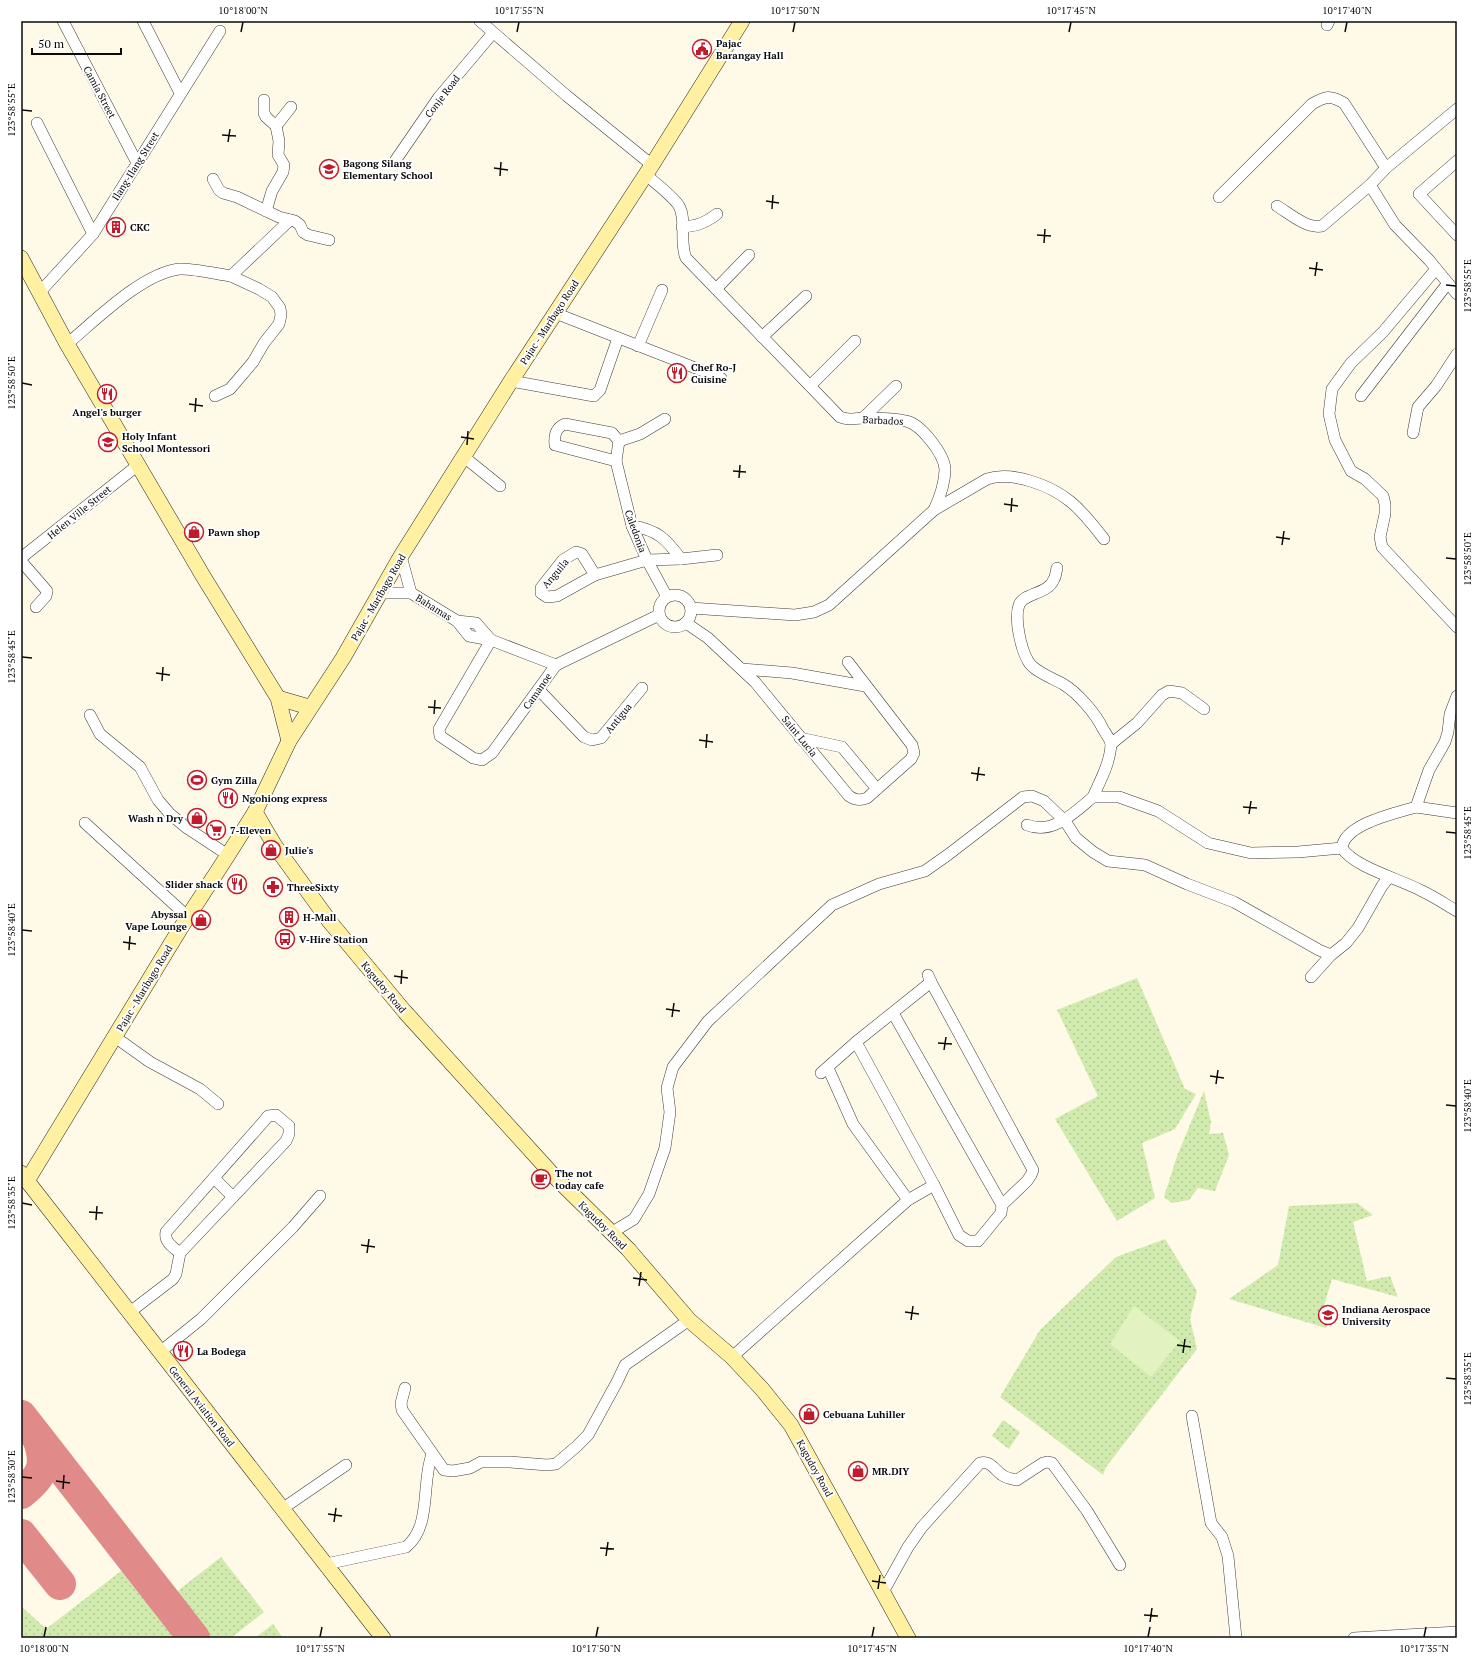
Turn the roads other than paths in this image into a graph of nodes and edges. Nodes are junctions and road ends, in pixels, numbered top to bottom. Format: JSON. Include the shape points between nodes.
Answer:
{"nodes":[{"id":1,"x":63,"y":21,"type":"edge"},
{"id":2,"x":143,"y":21,"type":"edge"},
{"id":3,"x":480,"y":21,"type":"edge"},
{"id":4,"x":742,"y":21,"type":"edge"},
{"id":5,"x":220,"y":31,"type":"dead end"},
{"id":6,"x":492,"y":34,"type":"junction"},
{"id":7,"x":180,"y":93,"type":"junction"},
{"id":8,"x":264,"y":100,"type":"dead end"},
{"id":9,"x":291,"y":107,"type":"dead end"},
{"id":10,"x":1457,"y":109,"type":"edge"},
{"id":11,"x":37,"y":123,"type":"dead end"},
{"id":12,"x":276,"y":126,"type":"junction"},
{"id":13,"x":395,"y":161,"type":"dead end"},
{"id":14,"x":1457,"y":161,"type":"edge"},
{"id":15,"x":137,"y":162,"type":"junction"},
{"id":16,"x":1386,"y":168,"type":"junction"},
{"id":17,"x":648,"y":169,"type":"junction"},
{"id":18,"x":213,"y":179,"type":"dead end"},
{"id":19,"x":1370,"y":184,"type":"junction"},
{"id":20,"x":1219,"y":197,"type":"dead end"},
{"id":21,"x":1277,"y":206,"type":"dead end"},
{"id":22,"x":266,"y":211,"type":"junction"},
{"id":23,"x":717,"y":214,"type":"dead end"},
{"id":24,"x":290,"y":220,"type":"junction"},
{"id":25,"x":682,"y":227,"type":"junction"},
{"id":26,"x":93,"y":234,"type":"junction"},
{"id":27,"x":1457,"y":234,"type":"edge"},
{"id":28,"x":329,"y":240,"type":"dead end"},
{"id":29,"x":749,"y":255,"type":"dead end"},
{"id":30,"x":21,"y":258,"type":"edge"},
{"id":31,"x":1436,"y":269,"type":"junction"},
{"id":32,"x":231,"y":276,"type":"junction"},
{"id":33,"x":1448,"y":283,"type":"junction"},
{"id":34,"x":716,"y":289,"type":"junction"},
{"id":35,"x":662,"y":290,"type":"dead end"},
{"id":36,"x":40,"y":292,"type":"junction"},
{"id":37,"x":1457,"y":294,"type":"edge"},
{"id":38,"x":806,"y":296,"type":"dead end"},
{"id":39,"x":555,"y":313,"type":"junction"},
{"id":40,"x":762,"y":337,"type":"junction"},
{"id":41,"x":618,"y":338,"type":"junction"},
{"id":42,"x":855,"y":341,"type":"dead end"},
{"id":43,"x":67,"y":344,"type":"junction"},
{"id":44,"x":638,"y":346,"type":"junction"},
{"id":45,"x":1457,"y":354,"type":"edge"},
{"id":46,"x":721,"y":378,"type":"dead end"},
{"id":47,"x":511,"y":381,"type":"junction"},
{"id":48,"x":810,"y":386,"type":"junction"},
{"id":49,"x":896,"y":386,"type":"dead end"},
{"id":50,"x":215,"y":396,"type":"dead end"},
{"id":51,"x":1361,"y":396,"type":"dead end"},
{"id":52,"x":863,"y":418,"type":"junction"},
{"id":53,"x":665,"y":419,"type":"dead end"},
{"id":54,"x":1413,"y":434,"type":"dead end"},
{"id":55,"x":619,"y":441,"type":"junction"},
{"id":56,"x":464,"y":457,"type":"junction"},
{"id":57,"x":616,"y":461,"type":"junction"},
{"id":58,"x":138,"y":465,"type":"junction"},
{"id":59,"x":500,"y":486,"type":"dead end"},
{"id":60,"x":934,"y":510,"type":"junction"},
{"id":61,"x":632,"y":526,"type":"junction"},
{"id":62,"x":1104,"y":539,"type":"dead end"},
{"id":63,"x":718,"y":555,"type":"dead end"},
{"id":64,"x":401,"y":556,"type":"junction"},
{"id":65,"x":681,"y":559,"type":"junction"},
{"id":66,"x":21,"y":560,"type":"edge"},
{"id":67,"x":647,"y":560,"type":"junction"},
{"id":68,"x":1057,"y":568,"type":"dead end"},
{"id":69,"x":595,"y":575,"type":"junction"},
{"id":70,"x":381,"y":593,"type":"junction"},
{"id":71,"x":411,"y":594,"type":"junction"},
{"id":72,"x":667,"y":597,"type":"junction"},
{"id":73,"x":36,"y":607,"type":"dead end"},
{"id":74,"x":691,"y":608,"type":"junction"},
{"id":75,"x":660,"y":615,"type":"junction"},
{"id":76,"x":686,"y":622,"type":"junction"},
{"id":77,"x":1457,"y":627,"type":"edge"},
{"id":78,"x":491,"y":640,"type":"junction"},
{"id":79,"x":848,"y":662,"type":"dead end"},
{"id":80,"x":556,"y":665,"type":"junction"},
{"id":81,"x":742,"y":669,"type":"junction"},
{"id":82,"x":865,"y":686,"type":"junction"},
{"id":83,"x":642,"y":688,"type":"dead end"},
{"id":84,"x":539,"y":690,"type":"junction"},
{"id":85,"x":1457,"y":696,"type":"edge"},
{"id":86,"x":278,"y":698,"type":"junction"},
{"id":87,"x":309,"y":707,"type":"junction"},
{"id":88,"x":1204,"y":709,"type":"dead end"},
{"id":89,"x":90,"y":715,"type":"dead end"},
{"id":90,"x":800,"y":738,"type":"junction"},
{"id":91,"x":288,"y":741,"type":"junction"},
{"id":92,"x":1111,"y":744,"type":"junction"},
{"id":93,"x":877,"y":789,"type":"junction"},
{"id":94,"x":1093,"y":797,"type":"junction"},
{"id":95,"x":1416,"y":807,"type":"junction"},
{"id":96,"x":255,"y":812,"type":"junction"},
{"id":97,"x":1457,"y":813,"type":"edge"},
{"id":98,"x":1065,"y":821,"type":"junction"},
{"id":99,"x":85,"y":824,"type":"dead end"},
{"id":100,"x":1027,"y":825,"type":"dead end"},
{"id":101,"x":1342,"y":848,"type":"junction"},
{"id":102,"x":228,"y":855,"type":"junction"},
{"id":103,"x":1390,"y":877,"type":"junction"},
{"id":104,"x":1457,"y":911,"type":"edge"},
{"id":105,"x":188,"y":917,"type":"junction"},
{"id":106,"x":1331,"y":955,"type":"junction"},
{"id":107,"x":1311,"y":977,"type":"dead end"},
{"id":108,"x":893,"y":1013,"type":"junction"},
{"id":109,"x":115,"y":1037,"type":"junction"},
{"id":110,"x":856,"y":1042,"type":"junction"},
{"id":111,"x":218,"y":1104,"type":"dead end"},
{"id":112,"x":24,"y":1177,"type":"edge"},
{"id":113,"x":214,"y":1178,"type":"junction"},
{"id":114,"x":934,"y":1185,"type":"junction"},
{"id":115,"x":320,"y":1196,"type":"dead end"},
{"id":116,"x":233,"y":1197,"type":"junction"},
{"id":117,"x":908,"y":1200,"type":"junction"},
{"id":118,"x":1002,"y":1205,"type":"junction"},
{"id":119,"x":611,"y":1233,"type":"junction"},
{"id":120,"x":180,"y":1253,"type":"junction"},
{"id":121,"x":130,"y":1312,"type":"junction"},
{"id":122,"x":689,"y":1320,"type":"junction"},
{"id":123,"x":160,"y":1352,"type":"junction"},
{"id":124,"x":732,"y":1357,"type":"junction"},
{"id":125,"x":405,"y":1388,"type":"dead end"},
{"id":126,"x":1192,"y":1416,"type":"dead end"},
{"id":127,"x":432,"y":1454,"type":"junction"},
{"id":128,"x":346,"y":1465,"type":"dead end"},
{"id":129,"x":282,"y":1509,"type":"junction"},
{"id":130,"x":326,"y":1564,"type":"junction"},
{"id":131,"x":1120,"y":1565,"type":"dead end"},
{"id":132,"x":884,"y":1592,"type":"junction"},
{"id":133,"x":1457,"y":1632,"type":"edge"},
{"id":134,"x":383,"y":1638,"type":"edge"},
{"id":135,"x":908,"y":1638,"type":"edge"},
{"id":136,"x":1236,"y":1638,"type":"edge"},
{"id":137,"x":1354,"y":1638,"type":"edge"}],
"edges":[{"from":1,"to":15,"type":"street","name":"Camia Street"},
{"from":2,"to":7,"type":"street"},
{"from":3,"to":6,"type":"street","name":"Barbados"},
{"from":4,"to":17,"type":"street","name":"Pajac - Maribago Road"},
{"from":5,"to":7,"type":"street","name":"Ilang-Ilang Street"},
{"from":6,"to":13,"type":"street","name":"Conje Road","via":[[439,97]]},
{"from":6,"to":17,"type":"street","name":"Barbados","via":[[567,96]]},
{"from":7,"to":15,"type":"street","name":"Ilang-Ilang Street"},
{"from":8,"to":12,"type":"street","via":[[264,114]]},
{"from":9,"to":12,"type":"street"},
{"from":10,"to":16,"type":"street"},
{"from":11,"to":26,"type":"street"},
{"from":12,"to":22,"type":"street","via":[[278,155],[284,165]]},
{"from":14,"to":27,"type":"street","via":[[1419,194]]},
{"from":15,"to":26,"type":"street","name":"Ilang-Ilang Street"},
{"from":16,"to":19,"type":"street"},
{"from":16,"to":20,"type":"street","via":[[1344,103],[1334,97],[1323,98],[1312,104]]},
{"from":17,"to":25,"type":"street","name":"Barbados","via":[[679,206]]},
{"from":17,"to":39,"type":"street","name":"Pajac - Maribago Road"},
{"from":18,"to":22,"type":"street","via":[[223,194],[237,197]]},
{"from":19,"to":21,"type":"street","via":[[1322,226],[1308,225]]},
{"from":19,"to":31,"type":"street","via":[[1395,225]]},
{"from":22,"to":24,"type":"street"},
{"from":23,"to":25,"type":"street","via":[[698,226]]},
{"from":24,"to":28,"type":"street","via":[[300,225],[303,232],[308,235]]},
{"from":24,"to":32,"type":"street"},
{"from":25,"to":34,"type":"street","name":"Barbados","via":[[683,252],[686,258]]},
{"from":26,"to":36,"type":"street","name":"Ilang-Ilang Street"},
{"from":29,"to":34,"type":"street"},
{"from":30,"to":36,"type":"street"},
{"from":31,"to":33,"type":"street"},
{"from":31,"to":77,"type":"street","via":[[1383,332],[1351,363],[1332,389],[1329,414],[1335,440],[1351,470],[1383,496],[1385,514],[1380,537],[1382,547]]},
{"from":32,"to":43,"type":"street","via":[[181,269],[168,272],[134,288]]},
{"from":32,"to":50,"type":"street","via":[[272,297],[280,308],[281,315],[276,328],[244,374],[230,389]]},
{"from":33,"to":37,"type":"street"},
{"from":33,"to":51,"type":"street"},
{"from":34,"to":40,"type":"street","name":"Barbados"},
{"from":35,"to":44,"type":"street"},
{"from":36,"to":43,"type":"street"},
{"from":38,"to":40,"type":"street"},
{"from":39,"to":41,"type":"street"},
{"from":39,"to":47,"type":"street","name":"Pajac - Maribago Road"},
{"from":40,"to":48,"type":"street","name":"Barbados"},
{"from":41,"to":44,"type":"street"},
{"from":41,"to":47,"type":"street","via":[[600,390],[594,396]]},
{"from":42,"to":48,"type":"street"},
{"from":43,"to":58,"type":"street"},
{"from":44,"to":46,"type":"street"},
{"from":45,"to":54,"type":"street","via":[[1436,386],[1418,407]]},
{"from":47,"to":56,"type":"street","name":"Pajac - Maribago Road"},
{"from":48,"to":52,"type":"street","name":"Barbados","via":[[840,417],[847,420]]},
{"from":49,"to":52,"type":"street"},
{"from":52,"to":60,"type":"street","name":"Barbados","via":[[908,421],[925,433],[945,466],[942,491]]},
{"from":53,"to":55,"type":"street","via":[[640,434]]},
{"from":55,"to":57,"type":"street"},
{"from":55,"to":57,"type":"street","via":[[612,433],[565,424],[557,430],[554,437],[555,445],[559,447]]},
{"from":56,"to":59,"type":"street"},
{"from":56,"to":64,"type":"street","name":"Pajac - Maribago Road"},
{"from":57,"to":61,"type":"street","name":"Caledonia"},
{"from":58,"to":66,"type":"street","name":"Helen Ville Street"},
{"from":58,"to":86,"type":"street"},
{"from":60,"to":62,"type":"street","via":[[987,479],[1018,478],[1065,498]]},
{"from":60,"to":74,"type":"street","name":"Barbados","via":[[836,600],[814,612],[789,615]]},
{"from":61,"to":65,"type":"street","via":[[648,528],[668,541]]},
{"from":61,"to":67,"type":"street","name":"Caledonia"},
{"from":63,"to":65,"type":"street","name":"Anguila"},
{"from":64,"to":70,"type":"street","name":"Pajac - Maribago Road"},
{"from":64,"to":71,"type":"street","name":"Bahamas"},
{"from":65,"to":67,"type":"street","name":"Anguila"},
{"from":66,"to":73,"type":"street","via":[[47,591],[46,596]]},
{"from":67,"to":69,"type":"street","name":"Anguila"},
{"from":67,"to":72,"type":"street","name":"Caledonia"},
{"from":68,"to":92,"type":"street","via":[[1054,580],[1044,591],[1025,597],[1019,605],[1020,638],[1028,662],[1044,675],[1065,685],[1082,701],[1098,719]]},
{"from":69,"to":69,"type":"street","name":"Anguila","via":[[557,596],[547,597],[541,593],[541,588],[563,560],[576,552],[582,554]]},
{"from":70,"to":71,"type":"street","name":"Bahamas"},
{"from":70,"to":87,"type":"street","name":"Pajac - Maribago Road","via":[[343,658]]},
{"from":71,"to":78,"type":"street","name":"Bahamas","via":[[457,622],[469,636]]},
{"from":72,"to":74,"type":"street","via":[[681,596],[688,600]]},
{"from":72,"to":75,"type":"street","via":[[660,604]]},
{"from":74,"to":76,"type":"street"},
{"from":75,"to":76,"type":"street","via":[[662,621],[671,626],[677,627]]},
{"from":75,"to":80,"type":"street"},
{"from":76,"to":81,"type":"street","name":"Saint Lucia"},
{"from":78,"to":80,"type":"street","name":"Camanoe"},
{"from":78,"to":84,"type":"street","name":"Camanoe","via":[[441,723],[440,736],[473,758],[482,760],[492,753]]},
{"from":79,"to":82,"type":"street"},
{"from":80,"to":84,"type":"street","name":"Camanoe"},
{"from":81,"to":82,"type":"street","via":[[792,673]]},
{"from":81,"to":90,"type":"street","name":"Saint Lucia","via":[[765,693]]},
{"from":82,"to":93,"type":"street","name":"Saint Lucia","via":[[912,745],[914,753],[911,759]]},
{"from":83,"to":84,"type":"street","name":"Antigua","via":[[601,738],[592,740],[584,737]]},
{"from":85,"to":95,"type":"street","via":[[1450,714],[1448,732],[1429,770]]},
{"from":86,"to":87,"type":"street"},
{"from":86,"to":91,"type":"street"},
{"from":87,"to":91,"type":"street","name":"Pajac - Maribago Road"},
{"from":88,"to":92,"type":"street","via":[[1182,693],[1162,694],[1137,723]]},
{"from":89,"to":102,"type":"street","via":[[100,734],[140,767],[158,800],[170,814]]},
{"from":90,"to":93,"type":"street","via":[[842,747]]},
{"from":90,"to":93,"type":"street","name":"Saint Lucia","via":[[852,799],[862,800]]},
{"from":91,"to":96,"type":"street","name":"Pajac - Maribago Road"},
{"from":92,"to":94,"type":"street","via":[[1109,759]]},
{"from":94,"to":98,"type":"street"},
{"from":94,"to":101,"type":"street","via":[[1119,797],[1158,811],[1208,843],[1251,853]]},
{"from":95,"to":97,"type":"street"},
{"from":95,"to":101,"type":"street","via":[[1360,827],[1347,836]]},
{"from":96,"to":102,"type":"street","name":"Pajac - Maribago Road"},
{"from":96,"to":119,"type":"street","name":"Kagudoy Road","via":[[275,846],[330,922],[405,1012],[553,1175]]},
{"from":98,"to":100,"type":"street","via":[[1053,826]]},
{"from":98,"to":106,"type":"street","via":[[1076,838],[1108,861],[1144,865],[1234,902]]},
{"from":98,"to":119,"type":"street","via":[[1044,801],[1032,796],[1023,796],[950,854],[924,871],[873,886],[832,905],[812,923],[708,1022],[673,1068],[667,1088],[670,1112],[665,1148],[649,1194],[634,1219]]},
{"from":99,"to":105,"type":"street"},
{"from":101,"to":103,"type":"street","via":[[1345,853],[1367,867]]},
{"from":102,"to":105,"type":"street","name":"Pajac - Maribago Road"},
{"from":103,"to":104,"type":"street","via":[[1420,889]]},
{"from":103,"to":106,"type":"street","via":[[1358,928],[1346,943]]},
{"from":105,"to":109,"type":"street","name":"Pajac - Maribago Road"},
{"from":106,"to":107,"type":"street"},
{"from":108,"to":110,"type":"street"},
{"from":108,"to":118,"type":"street"},
{"from":108,"to":118,"type":"street","via":[[930,979],[1032,1170],[1027,1181]]},
{"from":109,"to":111,"type":"street","via":[[150,1062],[200,1089]]},
{"from":109,"to":112,"type":"street","name":"Pajac - Maribago Road"},
{"from":110,"to":114,"type":"street"},
{"from":110,"to":117,"type":"street","via":[[824,1070],[853,1124]]},
{"from":112,"to":121,"type":"street","name":"General Aviation Road"},
{"from":113,"to":116,"type":"street"},
{"from":113,"to":116,"type":"street","via":[[268,1116],[276,1115],[289,1126],[286,1141]]},
{"from":113,"to":120,"type":"street","via":[[166,1232],[167,1241]]},
{"from":114,"to":117,"type":"street"},
{"from":114,"to":118,"type":"street","via":[[959,1235],[968,1241],[978,1241],[1001,1213]]},
{"from":115,"to":123,"type":"street","via":[[218,1303]]},
{"from":116,"to":120,"type":"street"},
{"from":117,"to":124,"type":"street"},
{"from":119,"to":122,"type":"street","name":"Kagudoy Road"},
{"from":120,"to":121,"type":"street","via":[[173,1279]]},
{"from":121,"to":123,"type":"street","name":"General Aviation Road"},
{"from":122,"to":124,"type":"street","name":"Kagudoy Road"},
{"from":122,"to":127,"type":"street","via":[[625,1365],[588,1435],[556,1464],[481,1462],[470,1468],[453,1471],[444,1470]]},
{"from":123,"to":129,"type":"street","name":"General Aviation Road"},
{"from":124,"to":132,"type":"street","name":"Kagudoy Road","via":[[791,1425]]},
{"from":125,"to":127,"type":"street","via":[[402,1410]]},
{"from":126,"to":136,"type":"street","via":[[1211,1522],[1222,1537],[1228,1556]]},
{"from":127,"to":130,"type":"street","via":[[428,1467],[422,1521],[413,1541],[406,1547]]},
{"from":128,"to":129,"type":"street"},
{"from":129,"to":130,"type":"street","name":"General Aviation Road"},
{"from":130,"to":134,"type":"street","name":"General Aviation Road"},
{"from":131,"to":132,"type":"street","via":[[1052,1463],[1043,1463],[1018,1480],[1003,1476],[989,1463],[984,1462],[980,1463],[922,1527]]},
{"from":132,"to":135,"type":"street","name":"Kagudoy Road"},
{"from":133,"to":137,"type":"street"}]}
